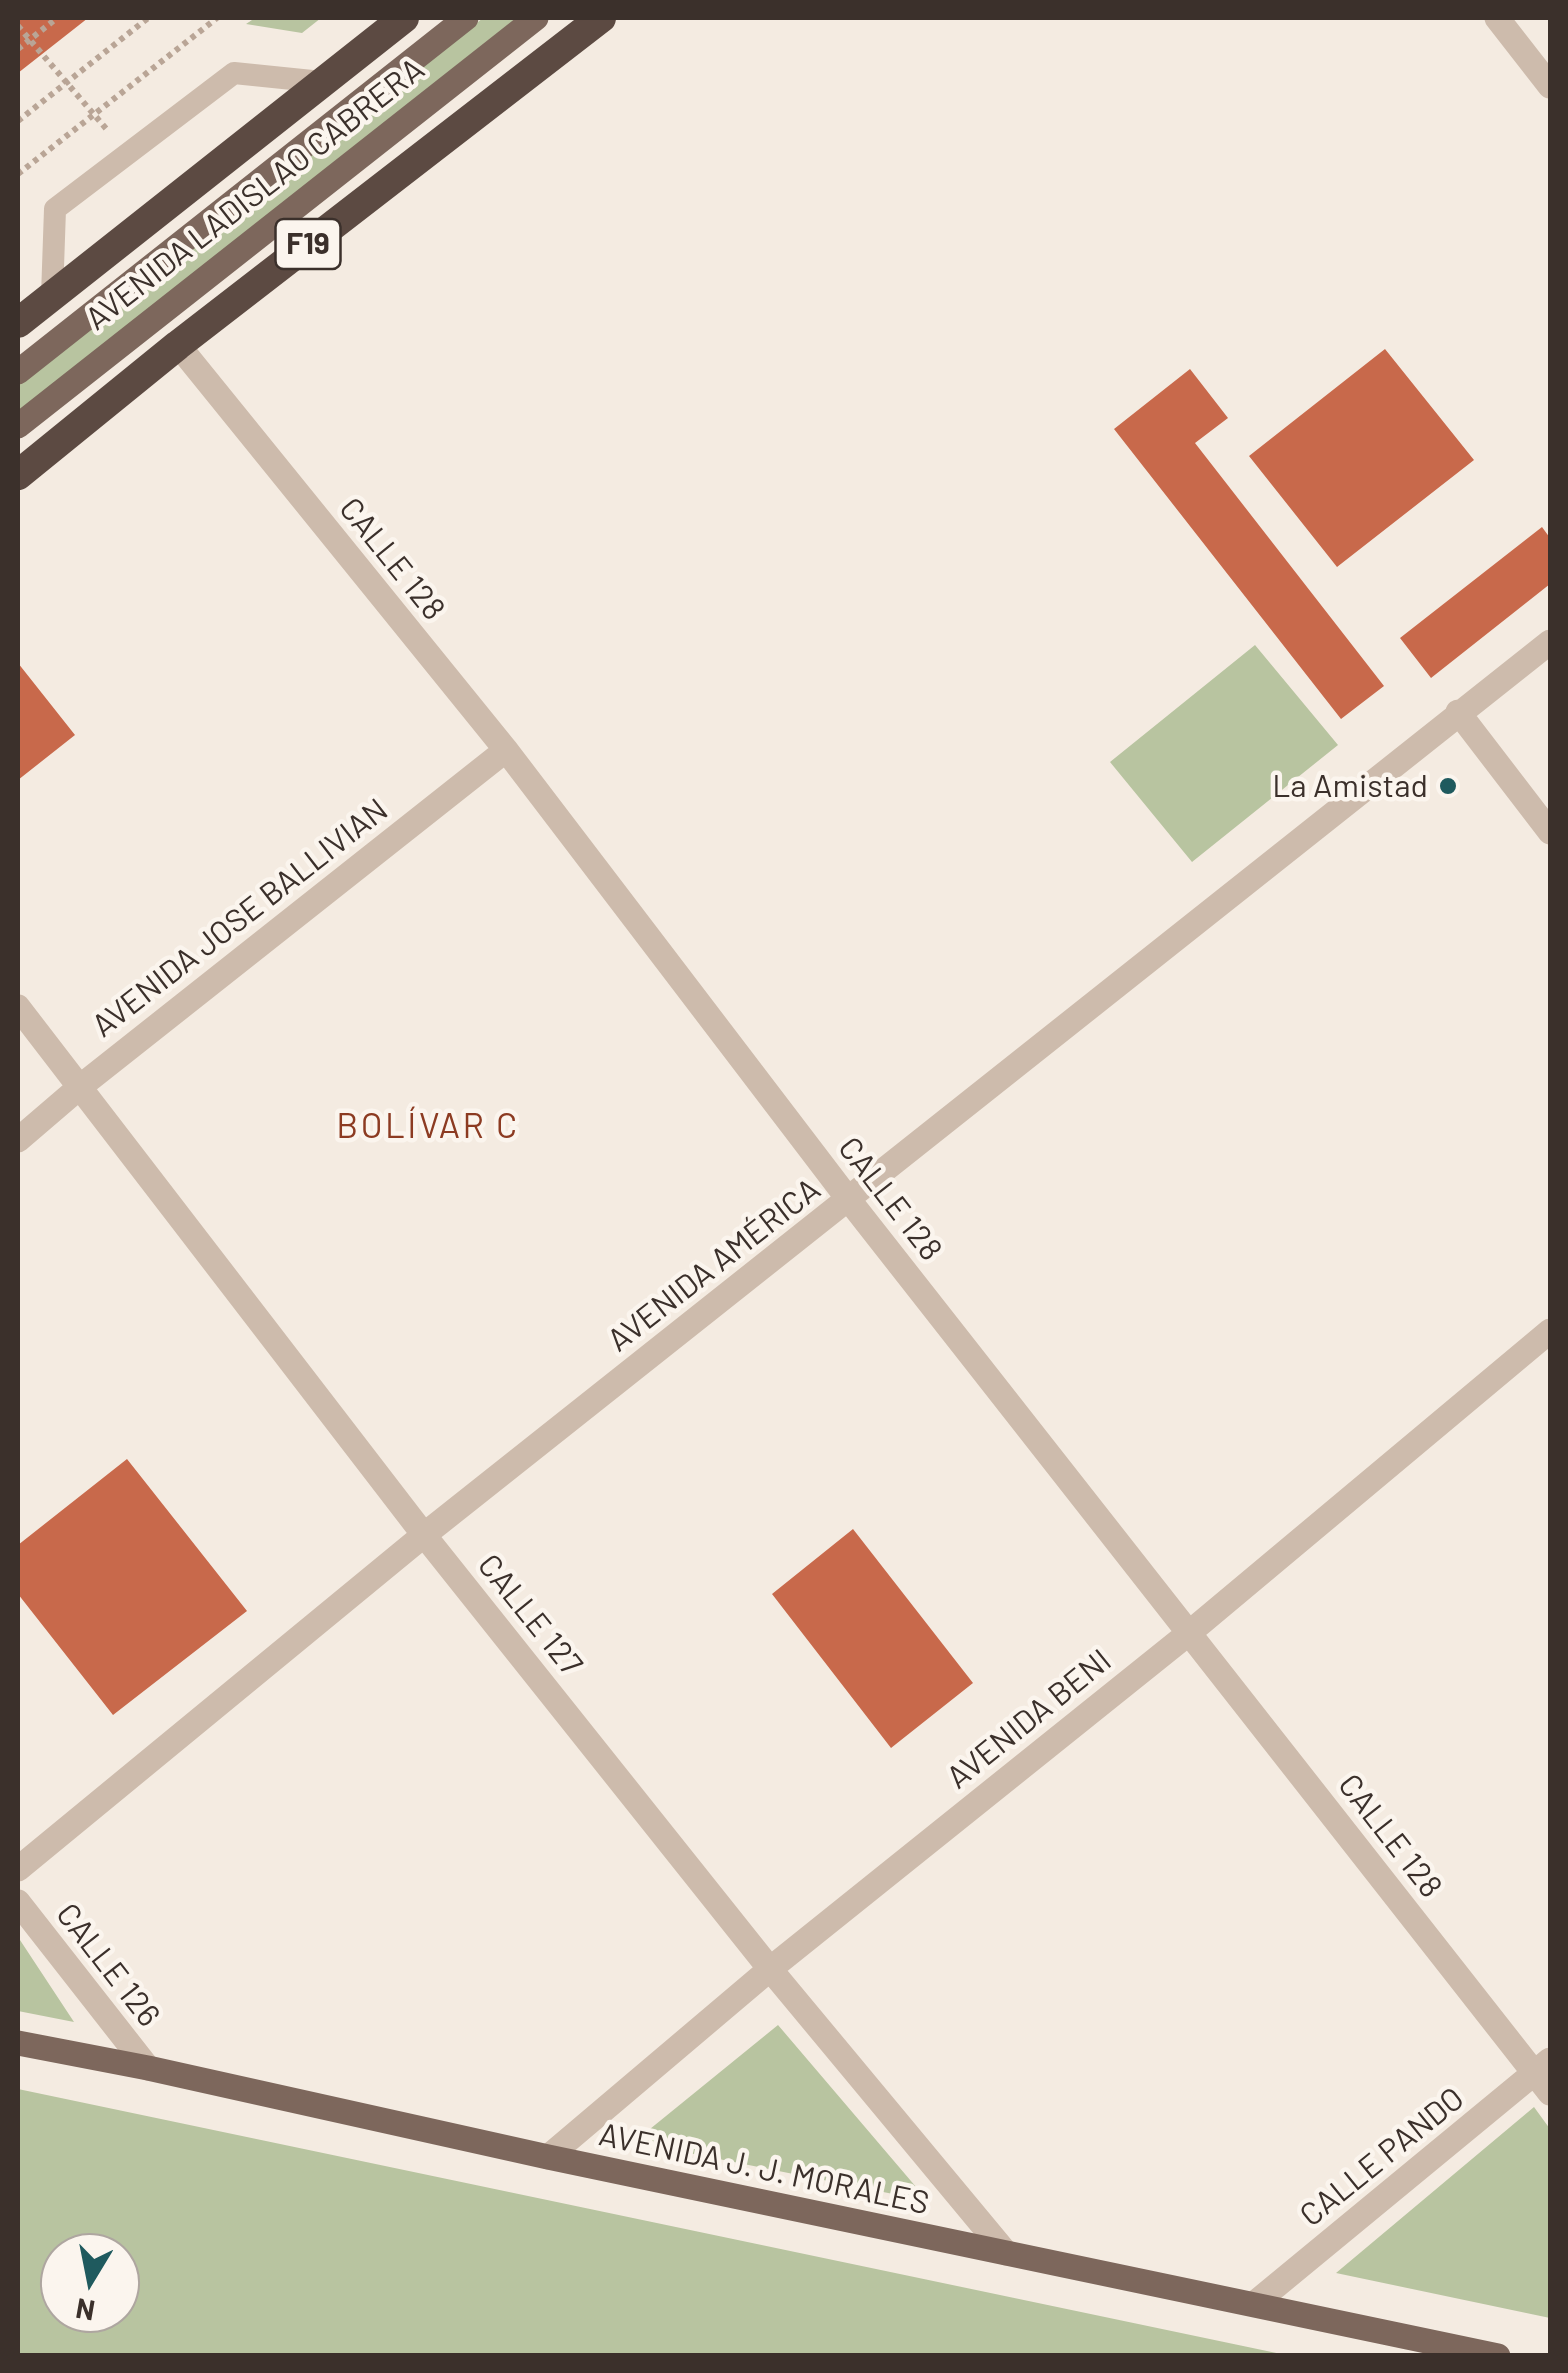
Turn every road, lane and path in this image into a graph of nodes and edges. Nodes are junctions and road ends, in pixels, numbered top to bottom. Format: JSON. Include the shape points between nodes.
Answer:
{"nodes":[{"id":1,"x":57,"y":18,"type":"edge"},
{"id":2,"x":148,"y":18,"type":"edge"},
{"id":3,"x":217,"y":18,"type":"edge"},
{"id":4,"x":404,"y":18,"type":"edge"},
{"id":5,"x":466,"y":18,"type":"edge"},
{"id":6,"x":536,"y":18,"type":"edge"},
{"id":7,"x":601,"y":18,"type":"edge"},
{"id":8,"x":1497,"y":18,"type":"edge"},
{"id":9,"x":18,"y":26,"type":"edge"},
{"id":10,"x":29,"y":40,"type":"junction"},
{"id":11,"x":18,"y":49,"type":"edge"},
{"id":12,"x":322,"y":82,"type":"junction"},
{"id":13,"x":66,"y":83,"type":"junction"},
{"id":14,"x":1550,"y":86,"type":"edge"},
{"id":15,"x":93,"y":114,"type":"junction"},
{"id":16,"x":18,"y":121,"type":"edge"},
{"id":17,"x":110,"y":133,"type":"dead end"},
{"id":18,"x":18,"y":174,"type":"edge"},
{"id":19,"x":52,"y":296,"type":"junction"},
{"id":20,"x":18,"y":323,"type":"edge"},
{"id":21,"x":178,"y":345,"type":"junction"},
{"id":22,"x":18,"y":372,"type":"edge"},
{"id":23,"x":18,"y":426,"type":"edge"},
{"id":24,"x":18,"y":475,"type":"edge"},
{"id":25,"x":1550,"y":642,"type":"edge"},
{"id":26,"x":1458,"y":712,"type":"junction"},
{"id":27,"x":506,"y":750,"type":"junction"},
{"id":28,"x":1550,"y":832,"type":"edge"},
{"id":29,"x":18,"y":1007,"type":"edge"},
{"id":30,"x":80,"y":1086,"type":"junction"},
{"id":31,"x":18,"y":1140,"type":"edge"},
{"id":32,"x":849,"y":1200,"type":"junction"},
{"id":33,"x":1550,"y":1331,"type":"edge"},
{"id":34,"x":424,"y":1535,"type":"junction"},
{"id":35,"x":1189,"y":1633,"type":"junction"},
{"id":36,"x":18,"y":1869,"type":"edge"},
{"id":37,"x":18,"y":1902,"type":"edge"},
{"id":38,"x":770,"y":1969,"type":"junction"},
{"id":39,"x":18,"y":2042,"type":"edge"},
{"id":40,"x":148,"y":2068,"type":"junction"},
{"id":41,"x":1545,"y":2075,"type":"edge"},
{"id":42,"x":548,"y":2157,"type":"junction"},
{"id":43,"x":1006,"y":2253,"type":"junction"},
{"id":44,"x":1254,"y":2304,"type":"junction"},
{"id":45,"x":1498,"y":2356,"type":"edge"}],
"edges":[{"from":1,"to":10,"type":"path"},
{"from":2,"to":13,"type":"path"},
{"from":3,"to":15,"type":"path"},
{"from":4,"to":12,"type":"highway","name":"AVENIDA LADISLAO CABRERA"},
{"from":5,"to":22,"type":"main road","name":"AVENIDA LADISLAO CABRERA","number":"F19"},
{"from":6,"to":23,"type":"main road","name":"AVENIDA LADISLAO CABRERA","number":"F19"},
{"from":7,"to":21,"type":"highway","number":"F19"},
{"from":8,"to":14,"type":"street"},
{"from":9,"to":10,"type":"path"},
{"from":10,"to":11,"type":"path"},
{"from":10,"to":13,"type":"path"},
{"from":12,"to":19,"type":"highway","name":"AVENIDA LADISLAO CABRERA"},
{"from":12,"to":19,"type":"lane","via":[[234,73],[54,209]]},
{"from":13,"to":15,"type":"path"},
{"from":13,"to":16,"type":"path"},
{"from":15,"to":17,"type":"path"},
{"from":15,"to":18,"type":"path"},
{"from":19,"to":20,"type":"highway","name":"AVENIDA LADISLAO CABRERA"},
{"from":21,"to":24,"type":"highway","number":"F19"},
{"from":21,"to":27,"type":"street","name":"CALLE 128"},
{"from":25,"to":26,"type":"street","name":"AVENIDA AMÉRICA"},
{"from":26,"to":28,"type":"street"},
{"from":26,"to":32,"type":"street","name":"AVENIDA AMÉRICA"},
{"from":27,"to":30,"type":"street","name":"AVENIDA JOSE BALLIVIAN"},
{"from":27,"to":32,"type":"street","name":"CALLE 128"},
{"from":29,"to":30,"type":"street","name":"CALLE 127"},
{"from":30,"to":31,"type":"street","name":"AVENIDA JOSE BALLIVIAN"},
{"from":30,"to":34,"type":"street","name":"CALLE 127"},
{"from":32,"to":34,"type":"street","name":"AVENIDA AMÉRICA"},
{"from":32,"to":35,"type":"street","name":"CALLE 128"},
{"from":33,"to":35,"type":"street","name":"AVENIDA BENI"},
{"from":34,"to":36,"type":"street","name":"AVENIDA AMÉRICA"},
{"from":34,"to":38,"type":"street","name":"CALLE 127"},
{"from":35,"to":38,"type":"street","name":"AVENIDA BENI"},
{"from":35,"to":41,"type":"street","name":"CALLE 128"},
{"from":37,"to":40,"type":"street","name":"CALLE 126"},
{"from":38,"to":42,"type":"street","name":"AVENIDA BENI"},
{"from":38,"to":43,"type":"street","name":"CALLE 127"},
{"from":39,"to":40,"type":"main road","name":"AVENIDA J. J. MORALES"},
{"from":40,"to":42,"type":"main road","name":"AVENIDA J. J. MORALES"},
{"from":41,"to":44,"type":"street","name":"CALLE PANDO"},
{"from":42,"to":43,"type":"main road","name":"AVENIDA J. J. MORALES"},
{"from":43,"to":44,"type":"main road","name":"AVENIDA J. J. MORALES"},
{"from":44,"to":45,"type":"main road","name":"AVENIDA J. J. MORALES"}]}
